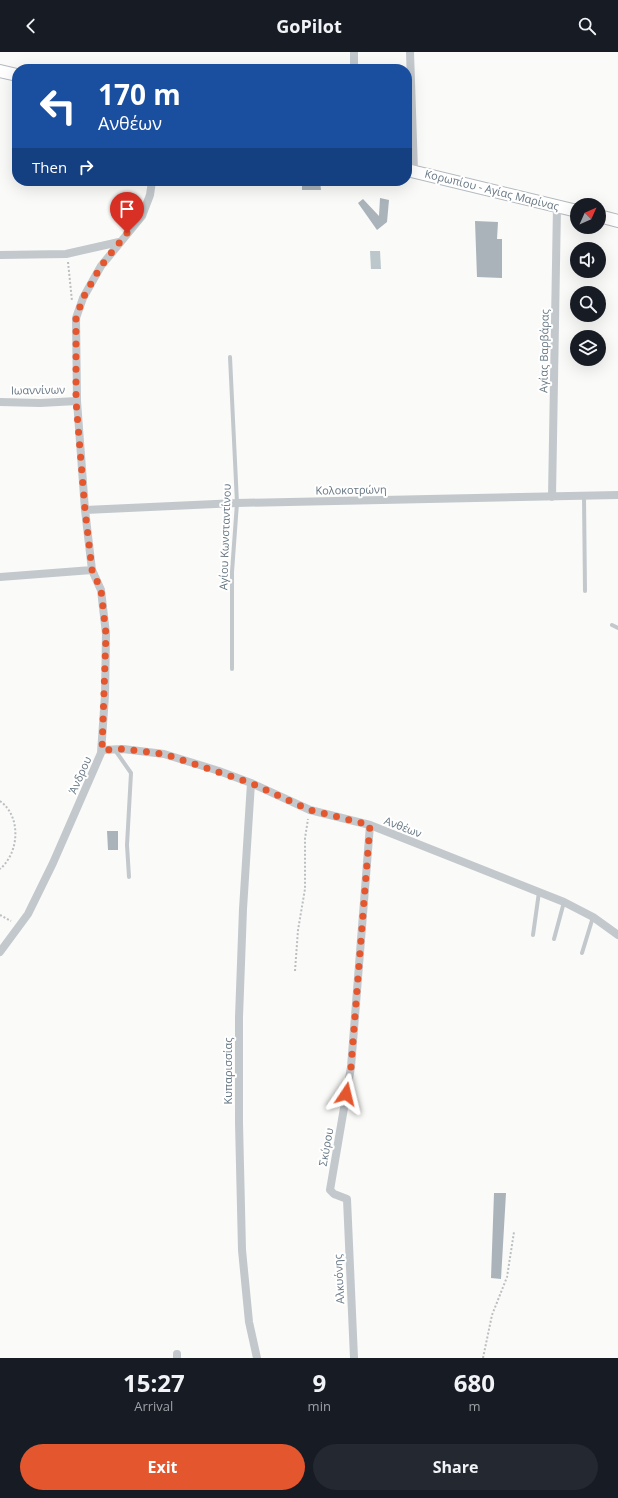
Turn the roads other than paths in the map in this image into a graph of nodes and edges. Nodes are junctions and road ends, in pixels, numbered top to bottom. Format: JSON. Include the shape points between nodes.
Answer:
{"nodes":[{"id":1,"x":354,"y":52,"type":"edge"},
{"id":2,"x":410,"y":52,"type":"edge"},
{"id":3,"x":354,"y":64,"type":"edge"},
{"id":4,"x":410,"y":64,"type":"edge"},
{"id":5,"x":0,"y":71,"type":"edge"},
{"id":6,"x":12,"y":74,"type":"edge"},
{"id":7,"x":412,"y":170,"type":"edge"},
{"id":8,"x":151,"y":186,"type":"edge"},
{"id":9,"x":557,"y":206,"type":"junction"},
{"id":10,"x":570,"y":209,"type":"edge"},
{"id":11,"x":606,"y":218,"type":"edge"},
{"id":12,"x":618,"y":221,"type":"edge"},
{"id":13,"x":119,"y":242,"type":"junction"},
{"id":14,"x":0,"y":255,"type":"edge"},
{"id":15,"x":230,"y":357,"type":"dead end"},
{"id":16,"x":76,"y":401,"type":"junction"},
{"id":17,"x":0,"y":402,"type":"edge"},
{"id":18,"x":618,"y":495,"type":"edge"},
{"id":19,"x":584,"y":496,"type":"junction"},
{"id":20,"x":552,"y":497,"type":"junction"},
{"id":21,"x":237,"y":503,"type":"junction"},
{"id":22,"x":85,"y":510,"type":"junction"},
{"id":23,"x":92,"y":570,"type":"junction"},
{"id":24,"x":0,"y":577,"type":"edge"},
{"id":25,"x":585,"y":591,"type":"dead end"},
{"id":26,"x":612,"y":625,"type":"dead end"},
{"id":27,"x":618,"y":628,"type":"edge"},
{"id":28,"x":232,"y":669,"type":"dead end"},
{"id":29,"x":102,"y":750,"type":"junction"},
{"id":30,"x":115,"y":750,"type":"junction"},
{"id":31,"x":251,"y":783,"type":"junction"},
{"id":32,"x":370,"y":825,"type":"junction"},
{"id":33,"x":129,"y":877,"type":"dead end"},
{"id":34,"x":539,"y":891,"type":"junction"},
{"id":35,"x":564,"y":902,"type":"junction"},
{"id":36,"x":593,"y":917,"type":"junction"},
{"id":37,"x":533,"y":935,"type":"dead end"},
{"id":38,"x":618,"y":935,"type":"edge"},
{"id":39,"x":554,"y":939,"type":"dead end"},
{"id":40,"x":0,"y":952,"type":"edge"},
{"id":41,"x":582,"y":953,"type":"dead end"},
{"id":42,"x":347,"y":1199,"type":"joint"},
{"id":43,"x":257,"y":1358,"type":"edge"},
{"id":44,"x":354,"y":1358,"type":"edge"}],
"edges":[{"from":1,"to":3,"type":"street"},
{"from":2,"to":4,"type":"street"},
{"from":5,"to":6,"type":"main road"},
{"from":7,"to":9,"type":"main road","name":"Κορωπίου - Αγίας Μαρίνας"},
{"from":8,"to":13,"type":"street","name":"Άνδρου","via":[[142,216]]},
{"from":9,"to":10,"type":"main road","name":"Κορωπίου - Αγίας Μαρίνας"},
{"from":9,"to":20,"type":"street","name":"Αγίας Βαρβάρας"},
{"from":11,"to":12,"type":"main road"},
{"from":13,"to":14,"type":"street","via":[[66,254]]},
{"from":13,"to":16,"type":"street","name":"Άνδρου","via":[[101,266],[83,298],[76,318]]},
{"from":15,"to":21,"type":"lane","name":"Αγίου Κωνσταντίνου"},
{"from":16,"to":17,"type":"street","name":"Ιωαννίνων"},
{"from":16,"to":22,"type":"street","name":"Άνδρου"},
{"from":18,"to":19,"type":"street","name":"Κολοκοτρώνη"},
{"from":19,"to":20,"type":"street","name":"Κολοκοτρώνη"},
{"from":19,"to":25,"type":"lane"},
{"from":20,"to":21,"type":"street","name":"Κολοκοτρώνη"},
{"from":21,"to":22,"type":"street","name":"Κολοκοτρώνη"},
{"from":21,"to":28,"type":"lane","name":"Αγίου Κωνσταντίνου","via":[[232,572]]},
{"from":22,"to":23,"type":"street","name":"Άνδρου"},
{"from":23,"to":24,"type":"street"},
{"from":23,"to":29,"type":"street","name":"Άνδρου","via":[[101,590],[106,634]]},
{"from":26,"to":27,"type":"lane"},
{"from":29,"to":30,"type":"street","name":"Ανθέων"},
{"from":29,"to":40,"type":"street","name":"Άνδρου","via":[[28,914]]},
{"from":30,"to":31,"type":"street","name":"Ανθέων","via":[[164,754]]},
{"from":30,"to":33,"type":"lane","via":[[131,773],[127,845]]},
{"from":31,"to":32,"type":"street","name":"Ανθέων","via":[[310,810]]},
{"from":31,"to":43,"type":"street","name":"Κυπαρισσίας","via":[[239,1017],[239,1123],[242,1250],[249,1322]]},
{"from":32,"to":34,"type":"street","name":"Ανθέων"},
{"from":32,"to":42,"type":"street","name":"Σκύρου","via":[[351,1067],[330,1190]]},
{"from":34,"to":35,"type":"street","name":"Ανθέων"},
{"from":34,"to":37,"type":"lane"},
{"from":35,"to":36,"type":"street","name":"Ανθέων"},
{"from":35,"to":39,"type":"lane"},
{"from":36,"to":38,"type":"street","name":"Ανθέων"},
{"from":36,"to":41,"type":"lane"},
{"from":42,"to":44,"type":"street","name":"Αλκυόνης"}]}
